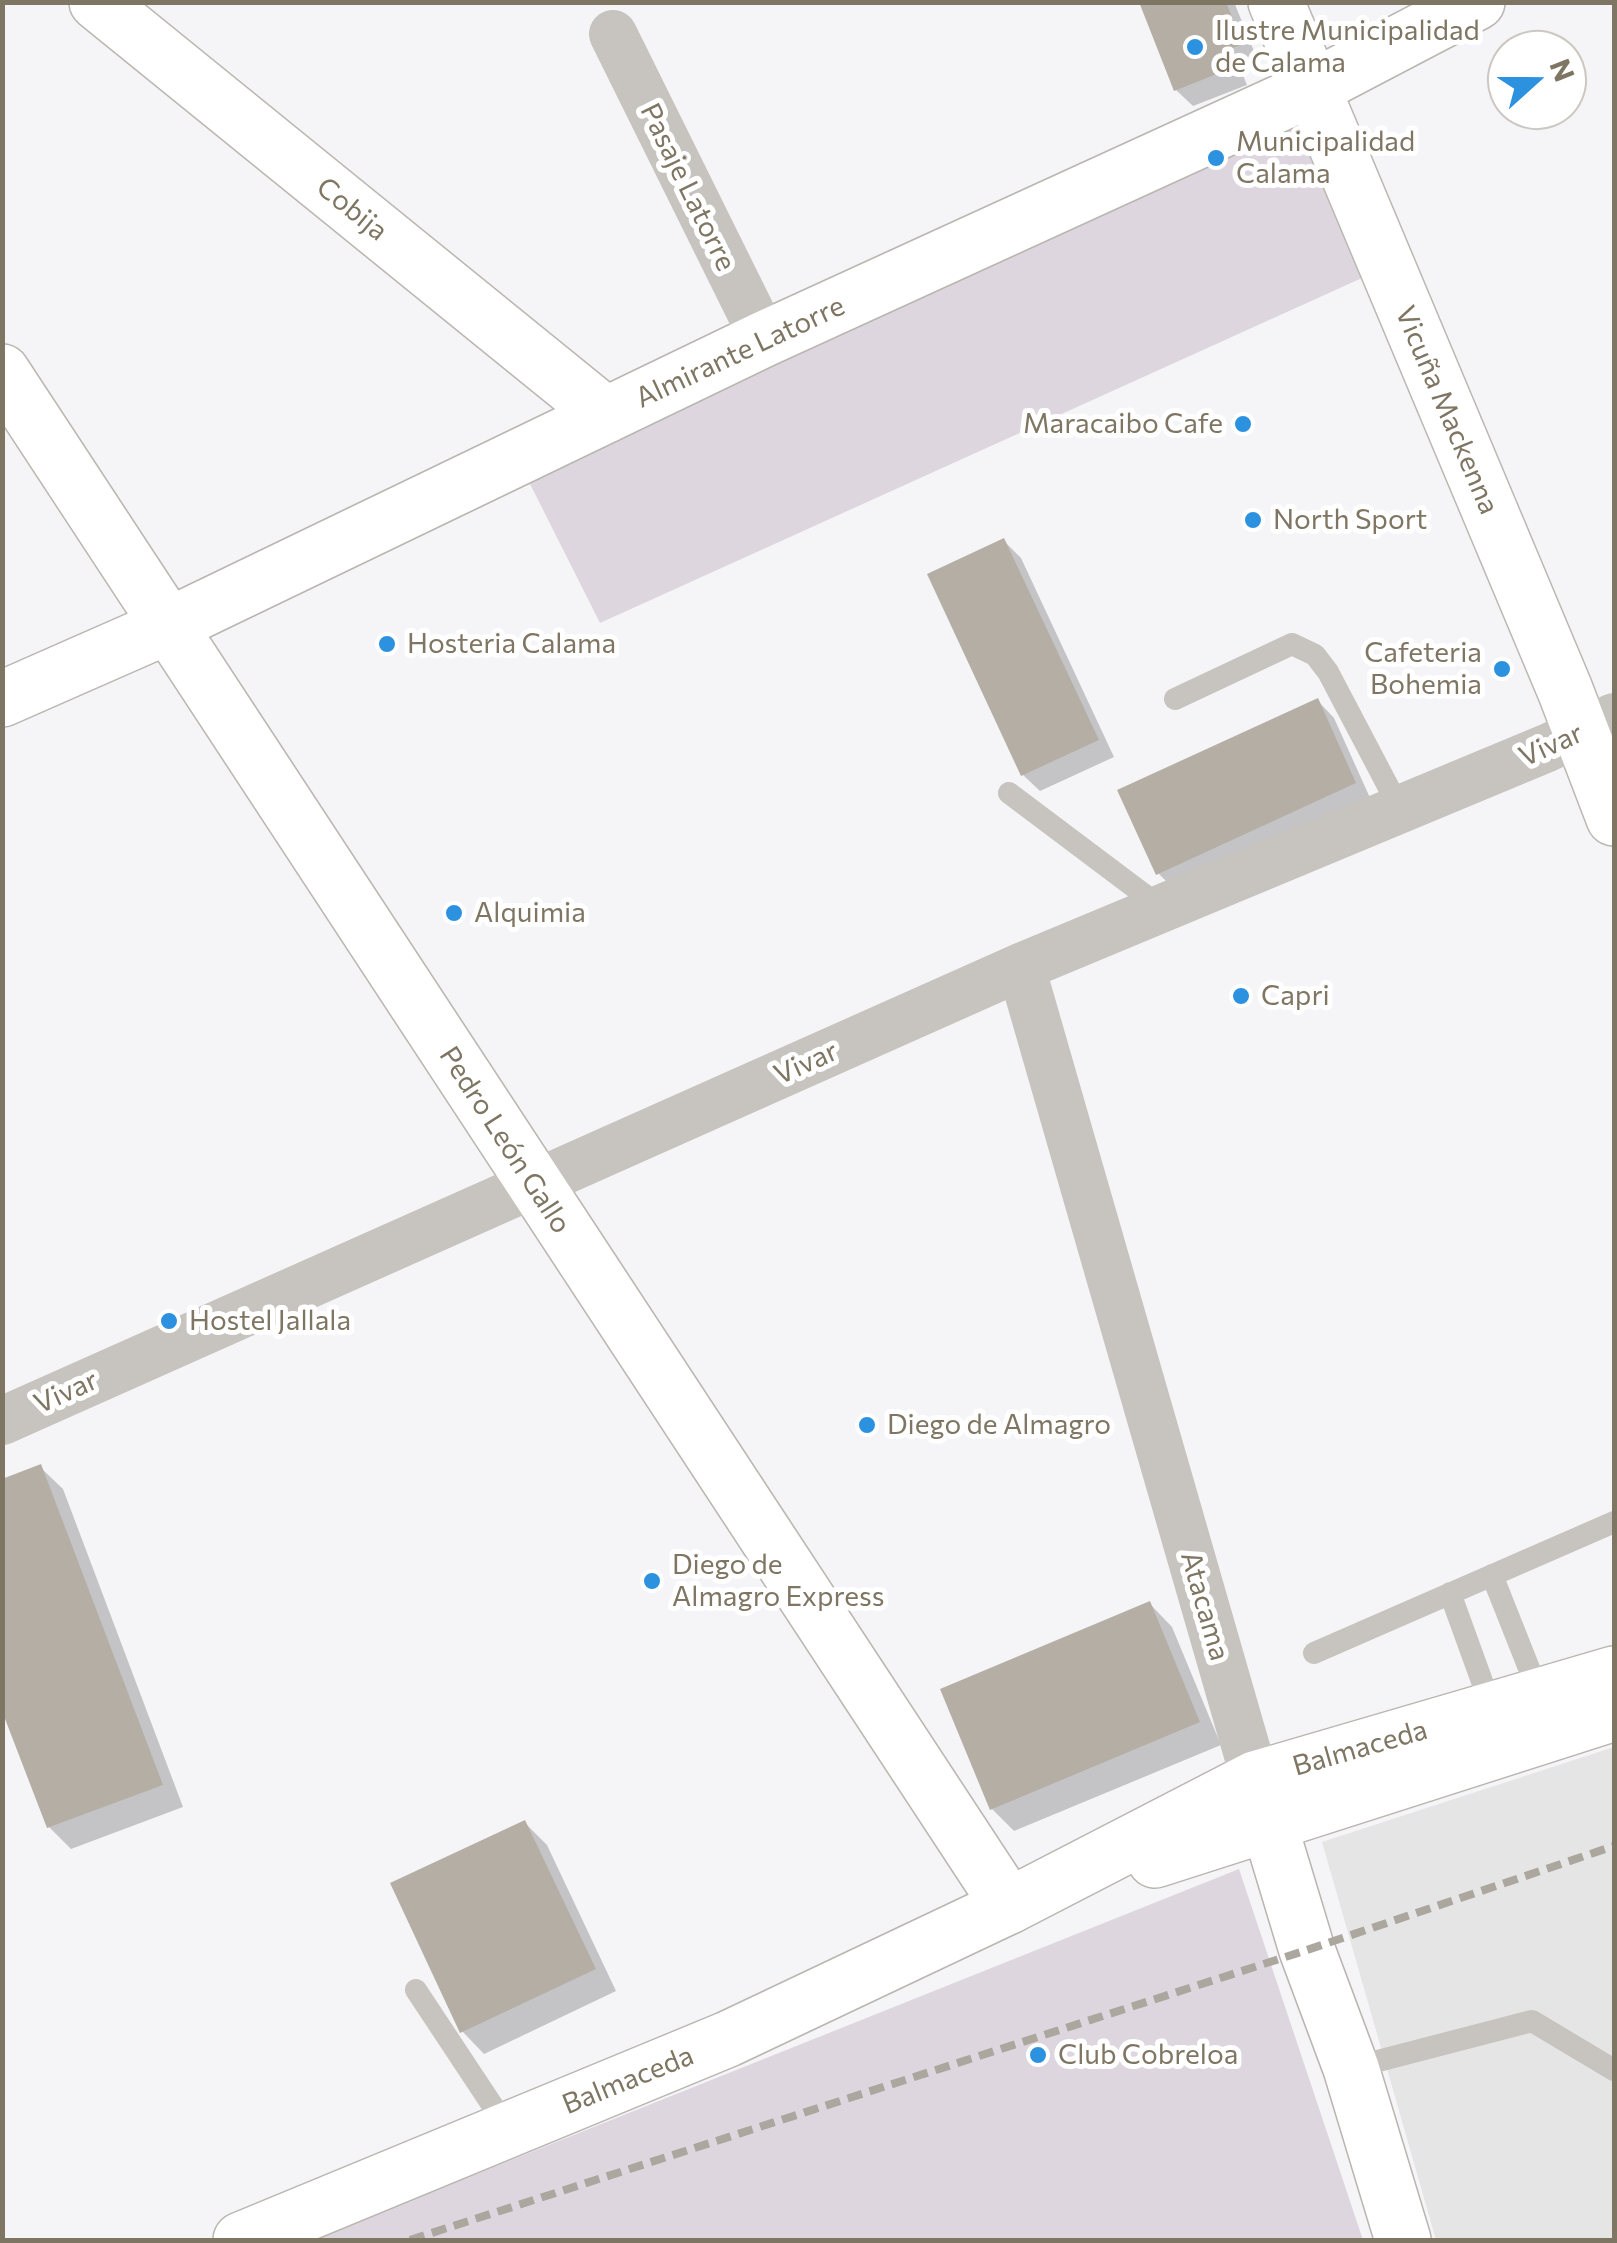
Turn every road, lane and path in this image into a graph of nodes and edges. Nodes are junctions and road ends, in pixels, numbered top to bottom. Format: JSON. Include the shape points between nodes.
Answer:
{"nodes":[{"id":1,"x":97,"y":2,"type":"edge"},
{"id":2,"x":1276,"y":2,"type":"edge"},
{"id":3,"x":1477,"y":2,"type":"edge"},
{"id":4,"x":612,"y":34,"type":"dead end"},
{"id":5,"x":1311,"y":89,"type":"junction"},
{"id":6,"x":764,"y":340,"type":"junction"},
{"id":7,"x":2,"y":372,"type":"edge"},
{"id":8,"x":606,"y":415,"type":"junction"},
{"id":9,"x":168,"y":626,"type":"junction"},
{"id":10,"x":1175,"y":699,"type":"dead end"},
{"id":11,"x":2,"y":700,"type":"edge"},
{"id":12,"x":1598,"y":724,"type":"edge"},
{"id":13,"x":1009,"y":793,"type":"dead end"},
{"id":14,"x":1400,"y":809,"type":"junction"},
{"id":15,"x":1614,"y":818,"type":"edge"},
{"id":16,"x":1162,"y":908,"type":"junction"},
{"id":17,"x":1020,"y":967,"type":"junction"},
{"id":18,"x":534,"y":1184,"type":"junction"},
{"id":19,"x":2,"y":1421,"type":"edge"},
{"id":20,"x":1614,"y":1522,"type":"edge"},
{"id":21,"x":1492,"y":1576,"type":"junction"},
{"id":22,"x":1450,"y":1594,"type":"junction"},
{"id":23,"x":1314,"y":1653,"type":"dead end"},
{"id":24,"x":1614,"y":1674,"type":"edge"},
{"id":25,"x":1516,"y":1703,"type":"junction"},
{"id":26,"x":1614,"y":1713,"type":"edge"},
{"id":27,"x":1262,"y":1801,"type":"junction"},
{"id":28,"x":1009,"y":1906,"type":"junction"},
{"id":29,"x":416,"y":1990,"type":"dead end"},
{"id":30,"x":1350,"y":2068,"type":"junction"},
{"id":31,"x":1614,"y":2070,"type":"edge"},
{"id":32,"x":508,"y":2130,"type":"junction"},
{"id":33,"x":241,"y":2240,"type":"edge"},
{"id":34,"x":1403,"y":2240,"type":"edge"}],
"edges":[{"from":1,"to":8,"type":"main road","name":"Cobija"},
{"from":2,"to":5,"type":"main road","name":"Vicuña Mackenna"},
{"from":3,"to":5,"type":"main road","name":"Almirante Latorre"},
{"from":4,"to":6,"type":"street","name":"Pasaje Latorre"},
{"from":5,"to":6,"type":"main road","name":"Almirante Latorre"},
{"from":5,"to":12,"type":"main road","name":"Vicuña Mackenna","via":[[1550,654]]},
{"from":6,"to":8,"type":"main road","name":"Almirante Latorre"},
{"from":7,"to":9,"type":"main road","name":"Pedro León Gallo"},
{"from":8,"to":9,"type":"main road","name":"Almirante Latorre"},
{"from":9,"to":11,"type":"main road","name":"Almirante Latorre"},
{"from":9,"to":18,"type":"main road","name":"Pedro León Gallo"},
{"from":10,"to":14,"type":"lane","via":[[1292,644],[1315,654]]},
{"from":12,"to":14,"type":"street","name":"Vivar"},
{"from":12,"to":15,"type":"main road","name":"Vicuña Mackenna"},
{"from":13,"to":16,"type":"lane"},
{"from":14,"to":16,"type":"street","name":"Vivar"},
{"from":16,"to":17,"type":"street","name":"Vivar"},
{"from":17,"to":18,"type":"street","name":"Vivar"},
{"from":17,"to":27,"type":"street","name":"Atacama"},
{"from":18,"to":19,"type":"street","name":"Vivar"},
{"from":18,"to":28,"type":"main road","name":"Pedro León Gallo"},
{"from":20,"to":21,"type":"lane"},
{"from":21,"to":22,"type":"lane"},
{"from":21,"to":25,"type":"lane"},
{"from":22,"to":23,"type":"lane"},
{"from":22,"to":25,"type":"lane"},
{"from":24,"to":25,"type":"main road","name":"Balmaceda"},
{"from":25,"to":27,"type":"main road","name":"Balmaceda"},
{"from":26,"to":27,"type":"main road","name":"Balmaceda"},
{"from":27,"to":28,"type":"main road","name":"Balmaceda"},
{"from":27,"to":30,"type":"main road","name":"Atacama"},
{"from":28,"to":32,"type":"main road","name":"Balmaceda","via":[[728,2039]]},
{"from":29,"to":32,"type":"lane"},
{"from":30,"to":31,"type":"lane","via":[[1532,2021]]},
{"from":30,"to":34,"type":"main road","name":"Atacama"},
{"from":32,"to":33,"type":"main road","name":"Balmaceda"}]}
